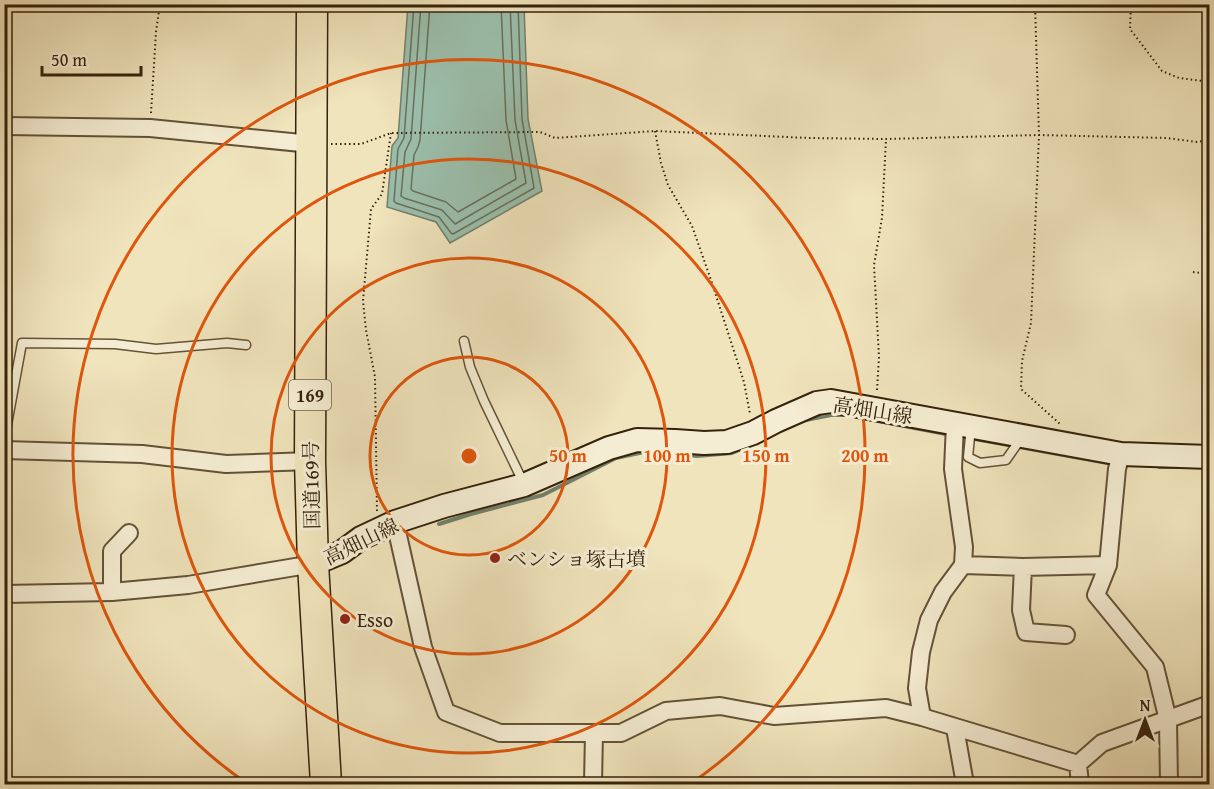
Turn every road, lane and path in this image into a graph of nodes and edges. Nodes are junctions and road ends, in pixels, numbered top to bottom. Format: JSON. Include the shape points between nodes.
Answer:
{"nodes":[{"id":1,"x":160,"y":4,"type":"edge"},
{"id":2,"x":312,"y":4,"type":"edge"},
{"id":3,"x":1035,"y":4,"type":"edge"},
{"id":4,"x":1131,"y":4,"type":"edge"},
{"id":5,"x":1209,"y":82,"type":"edge"},
{"id":6,"x":4,"y":126,"type":"edge"},
{"id":7,"x":150,"y":128,"type":"junction"},
{"id":8,"x":655,"y":131,"type":"junction"},
{"id":9,"x":391,"y":133,"type":"junction"},
{"id":10,"x":1039,"y":135,"type":"junction"},
{"id":11,"x":886,"y":139,"type":"junction"},
{"id":12,"x":1209,"y":140,"type":"edge"},
{"id":13,"x":311,"y":144,"type":"junction"},
{"id":14,"x":1193,"y":272,"type":"dead end"},
{"id":15,"x":1209,"y":274,"type":"edge"},
{"id":16,"x":464,"y":340,"type":"dead end"},
{"id":17,"x":246,"y":345,"type":"dead end"},
{"id":18,"x":876,"y":409,"type":"junction"},
{"id":19,"x":963,"y":425,"type":"junction"},
{"id":20,"x":753,"y":434,"type":"junction"},
{"id":21,"x":1023,"y":437,"type":"junction"},
{"id":22,"x":4,"y":441,"type":"edge"},
{"id":23,"x":1067,"y":445,"type":"junction"},
{"id":24,"x":4,"y":450,"type":"edge"},
{"id":25,"x":1209,"y":457,"type":"edge"},
{"id":26,"x":310,"y":461,"type":"junction"},
{"id":27,"x":1119,"y":461,"type":"junction"},
{"id":28,"x":524,"y":485,"type":"junction"},
{"id":29,"x":386,"y":526,"type":"junction"},
{"id":30,"x":129,"y":533,"type":"dead end"},
{"id":31,"x":314,"y":564,"type":"junction"},
{"id":32,"x":963,"y":565,"type":"junction"},
{"id":33,"x":1107,"y":566,"type":"junction"},
{"id":34,"x":1023,"y":567,"type":"junction"},
{"id":35,"x":112,"y":592,"type":"junction"},
{"id":36,"x":4,"y":594,"type":"edge"},
{"id":37,"x":1066,"y":635,"type":"dead end"},
{"id":38,"x":1209,"y":704,"type":"edge"},
{"id":39,"x":922,"y":717,"type":"junction"},
{"id":40,"x":1168,"y":720,"type":"junction"},
{"id":41,"x":955,"y":728,"type":"junction"},
{"id":42,"x":594,"y":733,"type":"junction"},
{"id":43,"x":1078,"y":764,"type":"junction"},
{"id":44,"x":326,"y":784,"type":"edge"},
{"id":45,"x":593,"y":784,"type":"edge"},
{"id":46,"x":965,"y":784,"type":"edge"},
{"id":47,"x":1080,"y":784,"type":"edge"},
{"id":48,"x":1169,"y":784,"type":"edge"}],
"edges":[{"from":1,"to":7,"type":"path"},
{"from":2,"to":13,"type":"highway","name":"国道169号","number":"169"},
{"from":3,"to":10,"type":"path"},
{"from":4,"to":5,"type":"path","via":[[1130,29],[1162,71]]},
{"from":6,"to":7,"type":"street"},
{"from":7,"to":13,"type":"street"},
{"from":8,"to":9,"type":"path","via":[[555,138],[540,132]]},
{"from":8,"to":11,"type":"path"},
{"from":8,"to":20,"type":"path","via":[[668,185],[692,226],[744,382]]},
{"from":9,"to":13,"type":"path","via":[[361,144]]},
{"from":9,"to":29,"type":"path","via":[[382,194],[371,209],[363,302],[375,377]]},
{"from":10,"to":11,"type":"path"},
{"from":10,"to":12,"type":"path"},
{"from":10,"to":23,"type":"path","via":[[1030,323],[1021,389],[1064,428]]},
{"from":11,"to":18,"type":"path","via":[[882,218],[874,265],[879,357]]},
{"from":13,"to":26,"type":"highway","name":"国道169号","number":"169"},
{"from":14,"to":15,"type":"path"},
{"from":16,"to":28,"type":"lane","via":[[484,401]]},
{"from":17,"to":22,"type":"lane","via":[[156,349],[115,344],[22,343]]},
{"from":18,"to":19,"type":"main road","name":"高畑山線"},
{"from":18,"to":20,"type":"main road","name":"高畑山線","via":[[831,401],[817,403]]},
{"from":19,"to":21,"type":"main road","name":"高畑山線"},
{"from":19,"to":21,"type":"lane","via":[[968,457],[980,463],[1006,460]]},
{"from":19,"to":32,"type":"street","via":[[953,469]]},
{"from":20,"to":28,"type":"main road","name":"高畑山線","via":[[727,442],[637,440]]},
{"from":21,"to":23,"type":"main road","name":"高畑山線"},
{"from":23,"to":27,"type":"main road","name":"高畑山線"},
{"from":24,"to":26,"type":"street","via":[[142,454],[226,464]]},
{"from":25,"to":27,"type":"main road","name":"高畑山線"},
{"from":26,"to":31,"type":"highway","name":"国道169号","number":"169"},
{"from":27,"to":33,"type":"street"},
{"from":28,"to":29,"type":"main road","name":"高畑山線"},
{"from":29,"to":31,"type":"main road","name":"高畑山線"},
{"from":29,"to":42,"type":"street","via":[[446,712],[500,733]]},
{"from":30,"to":35,"type":"street","via":[[112,551]]},
{"from":31,"to":35,"type":"street","via":[[188,585]]},
{"from":31,"to":44,"type":"highway","name":"国道169号","number":"169"},
{"from":32,"to":34,"type":"street"},
{"from":32,"to":39,"type":"street","via":[[929,620],[917,688]]},
{"from":33,"to":34,"type":"street"},
{"from":33,"to":40,"type":"street","via":[[1096,595],[1155,667]]},
{"from":34,"to":37,"type":"street","via":[[1021,610],[1026,632]]},
{"from":35,"to":36,"type":"street"},
{"from":38,"to":40,"type":"street"},
{"from":39,"to":41,"type":"street"},
{"from":39,"to":42,"type":"street","via":[[886,708],[774,716],[720,706],[666,711],[621,733]]},
{"from":40,"to":43,"type":"street","via":[[1101,743]]},
{"from":40,"to":48,"type":"street"},
{"from":41,"to":43,"type":"street"},
{"from":41,"to":46,"type":"street"},
{"from":42,"to":45,"type":"street"},
{"from":43,"to":47,"type":"street"}]}
